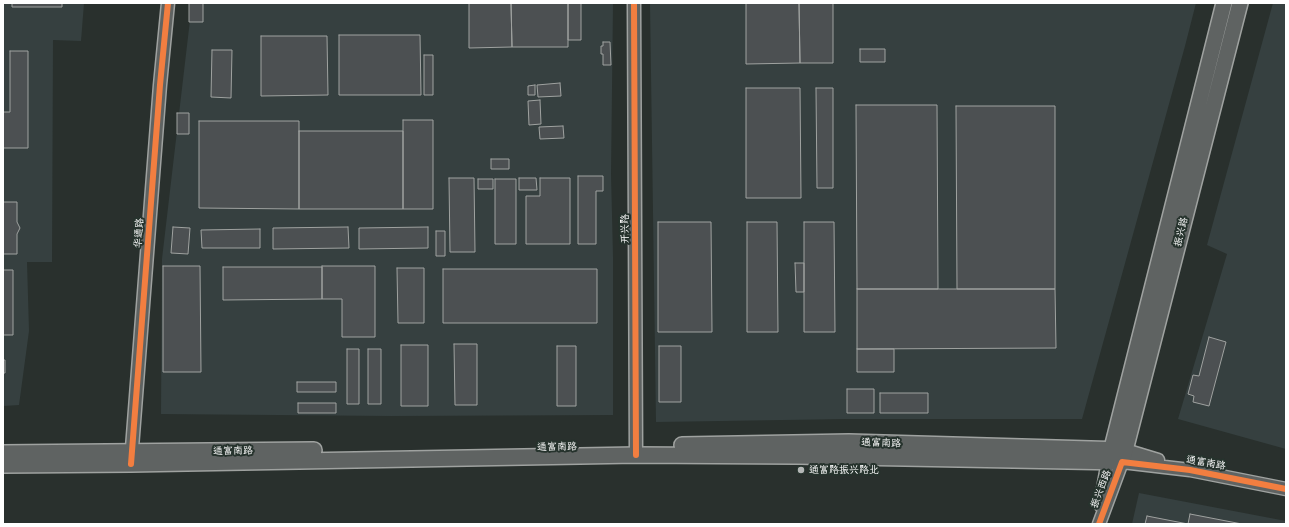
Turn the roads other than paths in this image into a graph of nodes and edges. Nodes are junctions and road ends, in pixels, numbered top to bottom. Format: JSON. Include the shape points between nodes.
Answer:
{"nodes":[{"id":1,"x":168,"y":3,"type":"edge"},
{"id":2,"x":634,"y":3,"type":"edge"},
{"id":3,"x":1224,"y":3,"type":"edge"},
{"id":4,"x":1240,"y":3,"type":"edge"},
{"id":5,"x":636,"y":450,"type":"junction"},
{"id":6,"x":3,"y":453,"type":"edge"},
{"id":7,"x":1116,"y":456,"type":"junction"},
{"id":8,"x":132,"y":458,"type":"junction"},
{"id":9,"x":3,"y":465,"type":"edge"},
{"id":10,"x":1286,"y":489,"type":"edge"},
{"id":11,"x":1098,"y":524,"type":"edge"}],
"edges":[{"from":1,"to":8,"type":"street","name":"华通路"},
{"from":2,"to":5,"type":"street","name":"开兴路"},
{"from":3,"to":7,"type":"main road","name":"振兴路"},
{"from":4,"to":7,"type":"main road","name":"振兴路"},
{"from":5,"to":7,"type":"main road","name":"通富南路","via":[[849,442]]},
{"from":5,"to":8,"type":"main road","name":"通富南路"},
{"from":6,"to":8,"type":"main road","name":"通富南路"},
{"from":7,"to":10,"type":"street","name":"通富南路"},
{"from":7,"to":11,"type":"street","name":"振兴西路"},
{"from":8,"to":9,"type":"main road","name":"通富南路"}]}
